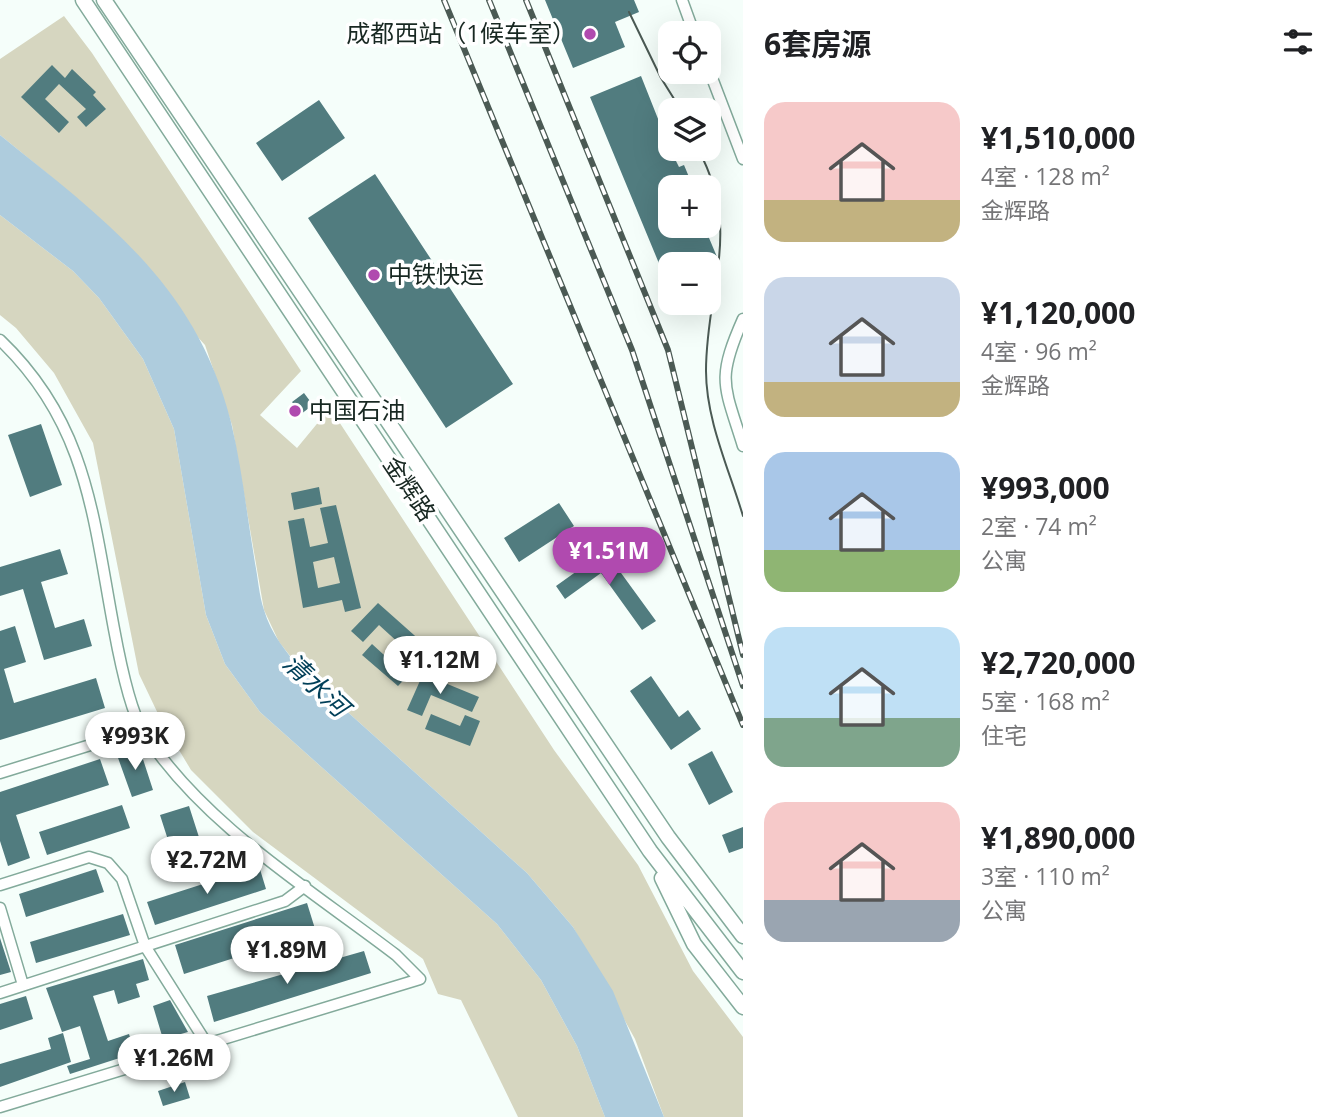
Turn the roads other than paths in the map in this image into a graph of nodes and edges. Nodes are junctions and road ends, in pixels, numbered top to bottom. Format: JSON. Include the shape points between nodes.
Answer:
{"nodes":[{"id":1,"x":83,"y":0,"type":"edge"},
{"id":2,"x":104,"y":0,"type":"edge"},
{"id":3,"x":682,"y":0,"type":"edge"},
{"id":4,"x":690,"y":21,"type":"edge"},
{"id":5,"x":714,"y":84,"type":"edge"},
{"id":6,"x":743,"y":159,"type":"edge"},
{"id":7,"x":743,"y":319,"type":"edge"},
{"id":8,"x":0,"y":340,"type":"edge"},
{"id":9,"x":743,"y":446,"type":"edge"},
{"id":10,"x":142,"y":729,"type":"junction"},
{"id":11,"x":0,"y":773,"type":"edge"},
{"id":12,"x":650,"y":851,"type":"junction"},
{"id":13,"x":0,"y":885,"type":"edge"},
{"id":14,"x":305,"y":886,"type":"junction"},
{"id":15,"x":0,"y":908,"type":"edge"},
{"id":16,"x":743,"y":936,"type":"edge"},
{"id":17,"x":145,"y":946,"type":"junction"},
{"id":18,"x":743,"y":972,"type":"edge"},
{"id":19,"x":23,"y":985,"type":"junction"},
{"id":20,"x":0,"y":993,"type":"edge"},
{"id":21,"x":743,"y":1007,"type":"edge"},
{"id":22,"x":207,"y":1044,"type":"junction"},
{"id":23,"x":0,"y":1107,"type":"edge"}],
"edges":[{"from":1,"to":12,"type":"main road","name":"金辉路"},
{"from":2,"to":16,"type":"main road","name":"金辉路","via":[[668,837]]},
{"from":3,"to":4,"type":"street"},
{"from":5,"to":6,"type":"street"},
{"from":7,"to":9,"type":"street","via":[[724,370]]},
{"from":8,"to":10,"type":"street","via":[[20,359],[61,418],[85,474],[121,665]]},
{"from":10,"to":11,"type":"street"},
{"from":10,"to":14,"type":"street","via":[[217,818]]},
{"from":12,"to":18,"type":"main road","name":"金辉路"},
{"from":12,"to":21,"type":"main road","via":[[694,944]]},
{"from":13,"to":17,"type":"street","via":[[89,857],[108,863],[122,879]]},
{"from":14,"to":17,"type":"street","via":[[285,901]]},
{"from":14,"to":22,"type":"street","via":[[396,955],[420,979]]},
{"from":15,"to":19,"type":"street"},
{"from":17,"to":19,"type":"street"},
{"from":17,"to":22,"type":"street"},
{"from":19,"to":20,"type":"street"},
{"from":22,"to":23,"type":"street"}]}
